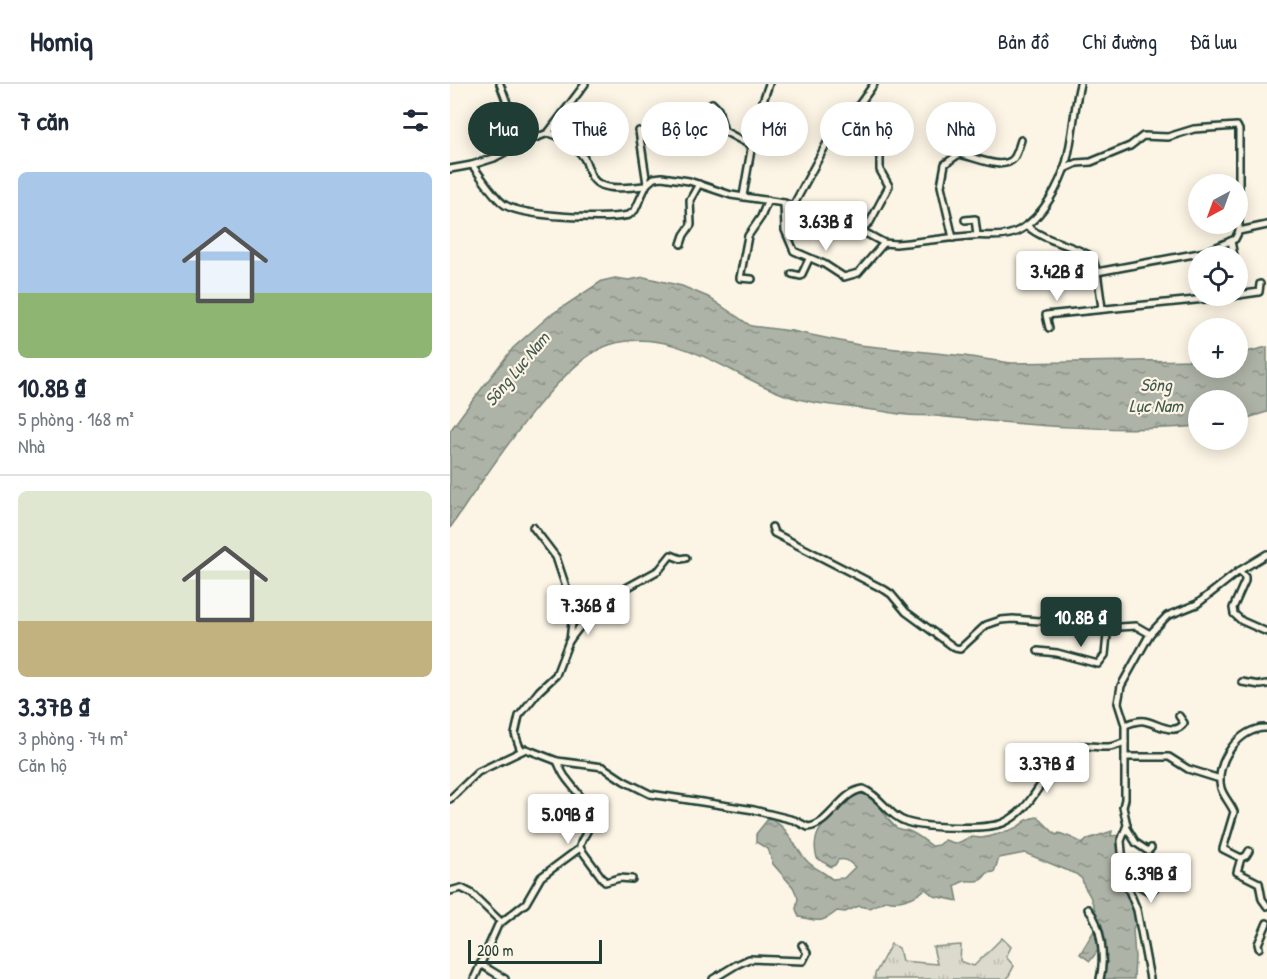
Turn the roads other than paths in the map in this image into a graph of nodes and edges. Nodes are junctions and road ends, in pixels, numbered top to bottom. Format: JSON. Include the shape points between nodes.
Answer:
{"nodes":[{"id":1,"x":500,"y":84,"type":"edge"},
{"id":2,"x":585,"y":84,"type":"edge"},
{"id":3,"x":770,"y":84,"type":"edge"},
{"id":4,"x":874,"y":84,"type":"edge"},
{"id":5,"x":1080,"y":84,"type":"edge"},
{"id":6,"x":507,"y":102,"type":"edge"},
{"id":7,"x":763,"y":102,"type":"edge"},
{"id":8,"x":639,"y":131,"type":"dead end"},
{"id":9,"x":548,"y":133,"type":"junction"},
{"id":10,"x":539,"y":136,"type":"edge"},
{"id":11,"x":1021,"y":140,"type":"dead end"},
{"id":12,"x":498,"y":156,"type":"edge"},
{"id":13,"x":750,"y":156,"type":"edge"},
{"id":14,"x":880,"y":156,"type":"edge"},
{"id":15,"x":472,"y":165,"type":"junction"},
{"id":16,"x":450,"y":169,"type":"edge"},
{"id":17,"x":1064,"y":169,"type":"junction"},
{"id":18,"x":1239,"y":174,"type":"edge"},
{"id":19,"x":699,"y":184,"type":"junction"},
{"id":20,"x":646,"y":185,"type":"junction"},
{"id":21,"x":743,"y":196,"type":"junction"},
{"id":22,"x":768,"y":200,"type":"junction"},
{"id":23,"x":784,"y":203,"type":"junction"},
{"id":24,"x":793,"y":206,"type":"junction"},
{"id":25,"x":965,"y":220,"type":"dead end"},
{"id":26,"x":1267,"y":225,"type":"edge"},
{"id":27,"x":1027,"y":226,"type":"junction"},
{"id":28,"x":1248,"y":229,"type":"edge"},
{"id":29,"x":860,"y":230,"type":"junction"},
{"id":30,"x":1238,"y":234,"type":"edge"},
{"id":31,"x":977,"y":235,"type":"junction"},
{"id":32,"x":953,"y":238,"type":"junction"},
{"id":33,"x":1232,"y":241,"type":"junction"},
{"id":34,"x":884,"y":243,"type":"junction"},
{"id":35,"x":681,"y":244,"type":"dead end"},
{"id":36,"x":1233,"y":246,"type":"edge"},
{"id":37,"x":809,"y":258,"type":"junction"},
{"id":38,"x":1097,"y":272,"type":"junction"},
{"id":39,"x":792,"y":274,"type":"dead end"},
{"id":40,"x":752,"y":279,"type":"dead end"},
{"id":41,"x":1260,"y":284,"type":"dead end"},
{"id":42,"x":1248,"y":294,"type":"edge"},
{"id":43,"x":1188,"y":300,"type":"edge"},
{"id":44,"x":1102,"y":308,"type":"junction"},
{"id":45,"x":1049,"y":328,"type":"dead end"},
{"id":46,"x":533,"y":527,"type":"dead end"},
{"id":47,"x":772,"y":527,"type":"dead end"},
{"id":48,"x":1267,"y":554,"type":"edge"},
{"id":49,"x":686,"y":558,"type":"dead end"},
{"id":50,"x":1239,"y":571,"type":"junction"},
{"id":51,"x":1108,"y":625,"type":"junction"},
{"id":52,"x":1267,"y":632,"type":"edge"},
{"id":53,"x":1150,"y":634,"type":"junction"},
{"id":54,"x":569,"y":641,"type":"junction"},
{"id":55,"x":1038,"y":651,"type":"dead end"},
{"id":56,"x":1242,"y":682,"type":"dead end"},
{"id":57,"x":1267,"y":684,"type":"edge"},
{"id":58,"x":1179,"y":716,"type":"dead end"},
{"id":59,"x":1125,"y":724,"type":"junction"},
{"id":60,"x":1267,"y":728,"type":"edge"},
{"id":61,"x":1125,"y":742,"type":"junction"},
{"id":62,"x":520,"y":751,"type":"junction"},
{"id":63,"x":1125,"y":757,"type":"junction"},
{"id":64,"x":557,"y":761,"type":"junction"},
{"id":65,"x":1220,"y":779,"type":"junction"},
{"id":66,"x":450,"y":799,"type":"edge"},
{"id":67,"x":1127,"y":828,"type":"junction"},
{"id":68,"x":580,"y":848,"type":"junction"},
{"id":69,"x":1151,"y":848,"type":"dead end"},
{"id":70,"x":1249,"y":851,"type":"dead end"},
{"id":71,"x":1241,"y":858,"type":"junction"},
{"id":72,"x":1170,"y":874,"type":"dead end"},
{"id":73,"x":1126,"y":878,"type":"junction"},
{"id":74,"x":632,"y":879,"type":"dead end"},
{"id":75,"x":450,"y":891,"type":"edge"},
{"id":76,"x":1267,"y":906,"type":"edge"},
{"id":77,"x":1088,"y":909,"type":"dead end"},
{"id":78,"x":501,"y":922,"type":"junction"},
{"id":79,"x":1267,"y":923,"type":"edge"},
{"id":80,"x":801,"y":945,"type":"dead end"},
{"id":81,"x":1259,"y":948,"type":"dead end"},
{"id":82,"x":480,"y":964,"type":"junction"},
{"id":83,"x":474,"y":979,"type":"edge"},
{"id":84,"x":505,"y":979,"type":"edge"},
{"id":85,"x":713,"y":979,"type":"edge"},
{"id":86,"x":1100,"y":979,"type":"edge"},
{"id":87,"x":1150,"y":979,"type":"edge"}],
"edges":[{"from":1,"to":6,"type":"street"},
{"from":2,"to":9,"type":"street"},
{"from":3,"to":7,"type":"street"},
{"from":4,"to":24,"type":"street","via":[[828,141]]},
{"from":5,"to":17,"type":"street"},
{"from":8,"to":20,"type":"street"},
{"from":9,"to":10,"type":"street"},
{"from":9,"to":20,"type":"street","via":[[563,139],[584,158],[590,175],[600,185]]},
{"from":11,"to":32,"type":"street","via":[[1015,157],[1008,162],[987,162],[959,154],[945,164],[941,186]]},
{"from":12,"to":15,"type":"street"},
{"from":13,"to":21,"type":"street"},
{"from":14,"to":29,"type":"street","via":[[879,168],[889,186],[870,222]]},
{"from":15,"to":16,"type":"street"},
{"from":15,"to":20,"type":"street","via":[[500,201],[528,213],[627,216],[635,210]]},
{"from":17,"to":18,"type":"street","via":[[1130,146],[1142,136],[1168,137],[1194,129],[1237,126]]},
{"from":17,"to":27,"type":"street","via":[[1042,210]]},
{"from":19,"to":20,"type":"street","via":[[662,177]]},
{"from":19,"to":21,"type":"street"},
{"from":19,"to":35,"type":"street","via":[[690,200],[691,225]]},
{"from":21,"to":22,"type":"street"},
{"from":22,"to":23,"type":"street"},
{"from":22,"to":40,"type":"street","via":[[747,239],[740,278]]},
{"from":23,"to":24,"type":"street"},
{"from":23,"to":37,"type":"street","via":[[783,223],[791,247]]},
{"from":24,"to":29,"type":"street","via":[[844,229]]},
{"from":25,"to":31,"type":"street","via":[[975,219]]},
{"from":26,"to":28,"type":"street"},
{"from":27,"to":31,"type":"street","via":[[999,236]]},
{"from":27,"to":38,"type":"street","via":[[1090,255]]},
{"from":29,"to":34,"type":"street"},
{"from":30,"to":33,"type":"street"},
{"from":31,"to":32,"type":"street"},
{"from":32,"to":34,"type":"street"},
{"from":33,"to":36,"type":"street"},
{"from":33,"to":38,"type":"street","via":[[1205,252]]},
{"from":34,"to":37,"type":"street","via":[[858,273],[848,277]]},
{"from":37,"to":39,"type":"street","via":[[801,276]]},
{"from":38,"to":44,"type":"street"},
{"from":41,"to":42,"type":"street","via":[[1259,292]]},
{"from":43,"to":44,"type":"street"},
{"from":44,"to":45,"type":"street","via":[[1046,315]]},
{"from":46,"to":54,"type":"street","via":[[556,556],[567,590],[573,615]]},
{"from":47,"to":51,"type":"street","via":[[774,533],[885,590],[906,612],[955,648],[960,649],[986,626],[1001,620]]},
{"from":48,"to":50,"type":"street"},
{"from":49,"to":54,"type":"street","via":[[671,555],[655,573],[603,598]]},
{"from":50,"to":52,"type":"street","via":[[1245,581],[1234,614]]},
{"from":50,"to":53,"type":"street","via":[[1197,603],[1167,616]]},
{"from":51,"to":53,"type":"street","via":[[1136,626]]},
{"from":51,"to":55,"type":"street","via":[[1106,655],[1098,663]]},
{"from":53,"to":59,"type":"street","via":[[1121,686],[1118,703]]},
{"from":54,"to":62,"type":"street","via":[[556,675],[519,716],[515,734]]},
{"from":56,"to":57,"type":"street"},
{"from":58,"to":59,"type":"street","via":[[1184,723],[1175,730],[1144,721]]},
{"from":59,"to":61,"type":"street"},
{"from":60,"to":65,"type":"street","via":[[1255,729],[1237,740],[1225,760]]},
{"from":61,"to":63,"type":"street"},
{"from":61,"to":64,"type":"street","via":[[1077,748],[1052,767],[1030,800],[1011,818],[992,825],[967,826],[903,820],[863,789],[847,797],[817,824],[808,826],[763,812],[650,794],[603,767]]},
{"from":62,"to":64,"type":"street","via":[[534,751]]},
{"from":62,"to":66,"type":"street","via":[[478,772]]},
{"from":63,"to":65,"type":"street","via":[[1169,757],[1188,770]]},
{"from":63,"to":67,"type":"street","via":[[1123,807]]},
{"from":64,"to":68,"type":"street","via":[[588,810],[589,827]]},
{"from":65,"to":71,"type":"street","via":[[1221,790],[1234,812],[1223,848]]},
{"from":67,"to":69,"type":"street","via":[[1140,846],[1146,851]]},
{"from":67,"to":73,"type":"street","via":[[1121,841]]},
{"from":68,"to":74,"type":"street","via":[[605,882]]},
{"from":68,"to":78,"type":"street","via":[[541,877],[526,903]]},
{"from":70,"to":71,"type":"street"},
{"from":71,"to":76,"type":"street","via":[[1237,872],[1259,884]]},
{"from":72,"to":73,"type":"street","via":[[1150,892]]},
{"from":73,"to":87,"type":"street","via":[[1137,910]]},
{"from":75,"to":78,"type":"street","via":[[461,888],[471,893]]},
{"from":77,"to":86,"type":"street","via":[[1098,931]]},
{"from":78,"to":82,"type":"street"},
{"from":79,"to":81,"type":"street"},
{"from":80,"to":85,"type":"street","via":[[807,953],[803,961],[749,959]]},
{"from":82,"to":83,"type":"street"},
{"from":82,"to":84,"type":"street"}]}
